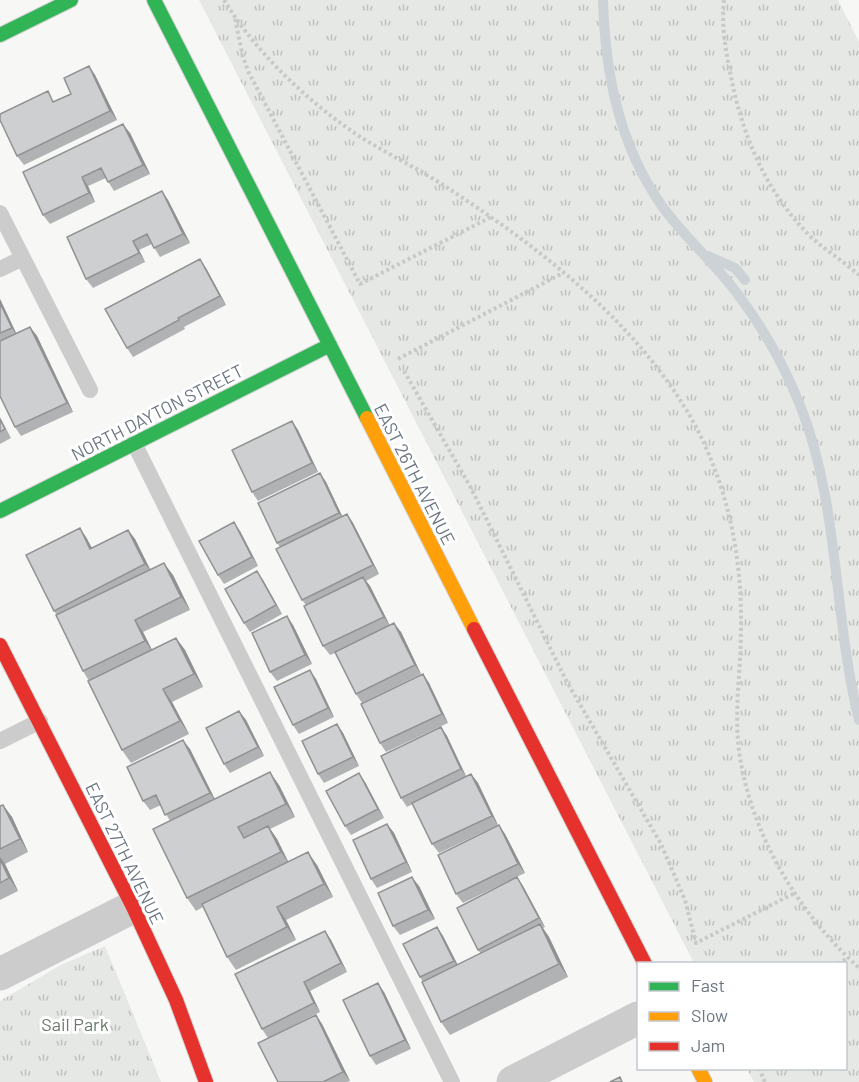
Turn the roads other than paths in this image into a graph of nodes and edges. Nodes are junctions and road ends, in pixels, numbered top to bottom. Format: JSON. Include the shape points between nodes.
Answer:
{"nodes":[{"id":1,"x":71,"y":0,"type":"edge"},
{"id":2,"x":154,"y":0,"type":"edge"},
{"id":3,"x":0,"y":36,"type":"edge"},
{"id":4,"x":0,"y":213,"type":"edge"},
{"id":5,"x":23,"y":258,"type":"junction"},
{"id":6,"x":0,"y":269,"type":"edge"},
{"id":7,"x":330,"y":345,"type":"junction"},
{"id":8,"x":90,"y":390,"type":"dead end"},
{"id":9,"x":135,"y":443,"type":"junction"},
{"id":10,"x":0,"y":511,"type":"edge"},
{"id":11,"x":0,"y":645,"type":"edge"},
{"id":12,"x":40,"y":721,"type":"junction"},
{"id":13,"x":0,"y":741,"type":"edge"},
{"id":14,"x":133,"y":907,"type":"junction"},
{"id":15,"x":644,"y":962,"type":"edge"},
{"id":16,"x":0,"y":974,"type":"edge"},
{"id":17,"x":637,"y":1019,"type":"edge"},
{"id":18,"x":206,"y":1082,"type":"edge"},
{"id":19,"x":452,"y":1082,"type":"edge"},
{"id":20,"x":513,"y":1082,"type":"edge"}],
"edges":[{"from":1,"to":3,"type":"street"},
{"from":2,"to":7,"type":"street","name":"EAST 26TH AVENUE"},
{"from":4,"to":5,"type":"lane"},
{"from":5,"to":6,"type":"lane"},
{"from":5,"to":8,"type":"lane"},
{"from":7,"to":9,"type":"street","name":"NORTH DAYTON STREET"},
{"from":7,"to":15,"type":"street","name":"EAST 26TH AVENUE"},
{"from":9,"to":10,"type":"street","name":"NORTH DAYTON STREET"},
{"from":9,"to":19,"type":"lane"},
{"from":11,"to":12,"type":"street","name":"EAST 27TH AVENUE"},
{"from":12,"to":13,"type":"lane"},
{"from":12,"to":14,"type":"street","name":"EAST 27TH AVENUE"},
{"from":14,"to":16,"type":"street"},
{"from":14,"to":18,"type":"street","name":"EAST 27TH AVENUE","via":[[176,1000]]},
{"from":17,"to":20,"type":"street"}]}
